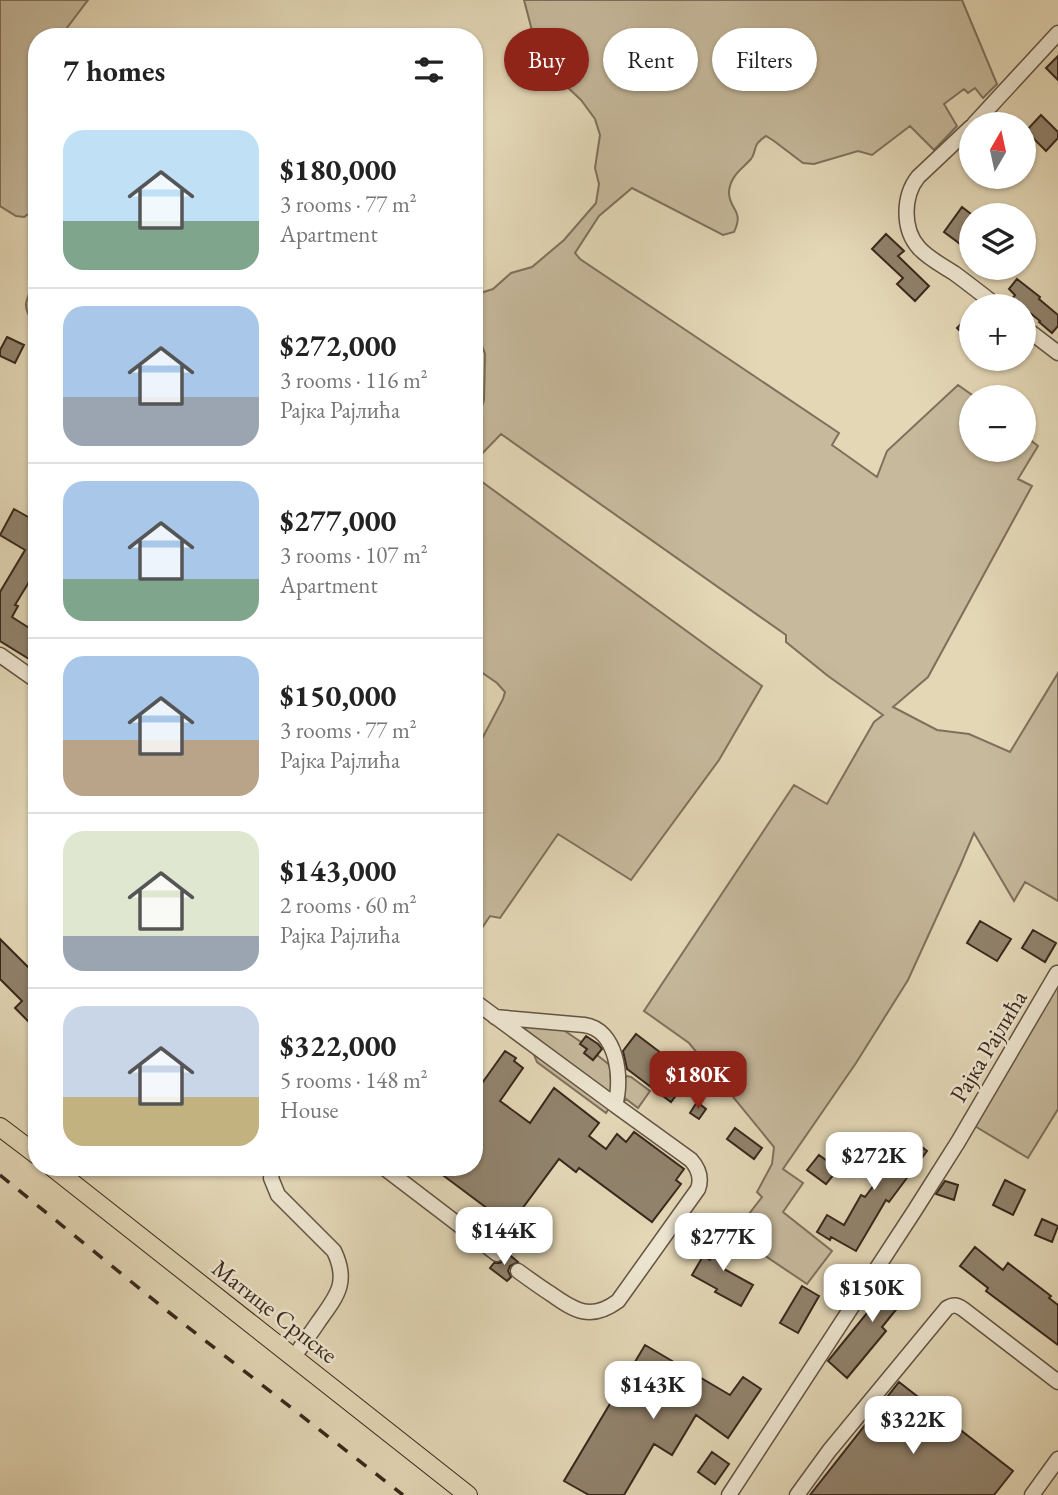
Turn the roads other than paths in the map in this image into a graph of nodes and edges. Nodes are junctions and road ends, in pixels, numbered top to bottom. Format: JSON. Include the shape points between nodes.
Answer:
{"nodes":[{"id":1,"x":1058,"y":33,"type":"edge"},
{"id":2,"x":985,"y":112,"type":"edge"},
{"id":3,"x":959,"y":139,"type":"edge"},
{"id":4,"x":981,"y":294,"type":"edge"},
{"id":5,"x":1036,"y":336,"type":"edge"},
{"id":6,"x":1058,"y":353,"type":"edge"},
{"id":7,"x":0,"y":654,"type":"edge"},
{"id":8,"x":28,"y":674,"type":"edge"},
{"id":9,"x":1057,"y":973,"type":"edge"},
{"id":10,"x":483,"y":1008,"type":"edge"},
{"id":11,"x":495,"y":1017,"type":"junction"},
{"id":12,"x":615,"y":1105,"type":"junction"},
{"id":13,"x":0,"y":1126,"type":"edge"},
{"id":14,"x":28,"y":1148,"type":"edge"},
{"id":15,"x":63,"y":1176,"type":"edge"},
{"id":16,"x":271,"y":1176,"type":"edge"},
{"id":17,"x":395,"y":1176,"type":"edge"},
{"id":18,"x":497,"y":1254,"type":"dead end"},
{"id":19,"x":518,"y":1271,"type":"dead end"},
{"id":20,"x":294,"y":1357,"type":"junction"},
{"id":21,"x":1058,"y":1382,"type":"edge"},
{"id":22,"x":1058,"y":1459,"type":"edge"},
{"id":23,"x":468,"y":1495,"type":"edge"},
{"id":24,"x":729,"y":1495,"type":"edge"},
{"id":25,"x":797,"y":1495,"type":"edge"},
{"id":26,"x":1032,"y":1495,"type":"edge"}],
"edges":[{"from":1,"to":2,"type":"street"},
{"from":3,"to":4,"type":"street","via":[[912,185],[907,216],[918,247]]},
{"from":5,"to":6,"type":"street"},
{"from":7,"to":8,"type":"street"},
{"from":9,"to":24,"type":"street","name":"Рајка Рајлића","via":[[929,1188]]},
{"from":10,"to":11,"type":"street"},
{"from":11,"to":12,"type":"street"},
{"from":11,"to":12,"type":"street","via":[[584,1025],[605,1036],[618,1071]]},
{"from":12,"to":19,"type":"street","via":[[691,1160],[699,1171],[698,1189],[610,1307],[592,1312],[573,1309]]},
{"from":13,"to":14,"type":"main road"},
{"from":15,"to":20,"type":"main road","name":"Матице Српске"},
{"from":16,"to":20,"type":"street","via":[[278,1195],[334,1251],[341,1271],[338,1295]]},
{"from":17,"to":18,"type":"street"},
{"from":20,"to":23,"type":"main road","name":"Матице Српске"},
{"from":21,"to":25,"type":"street","via":[[963,1309],[947,1307]]},
{"from":22,"to":26,"type":"street"}]}
